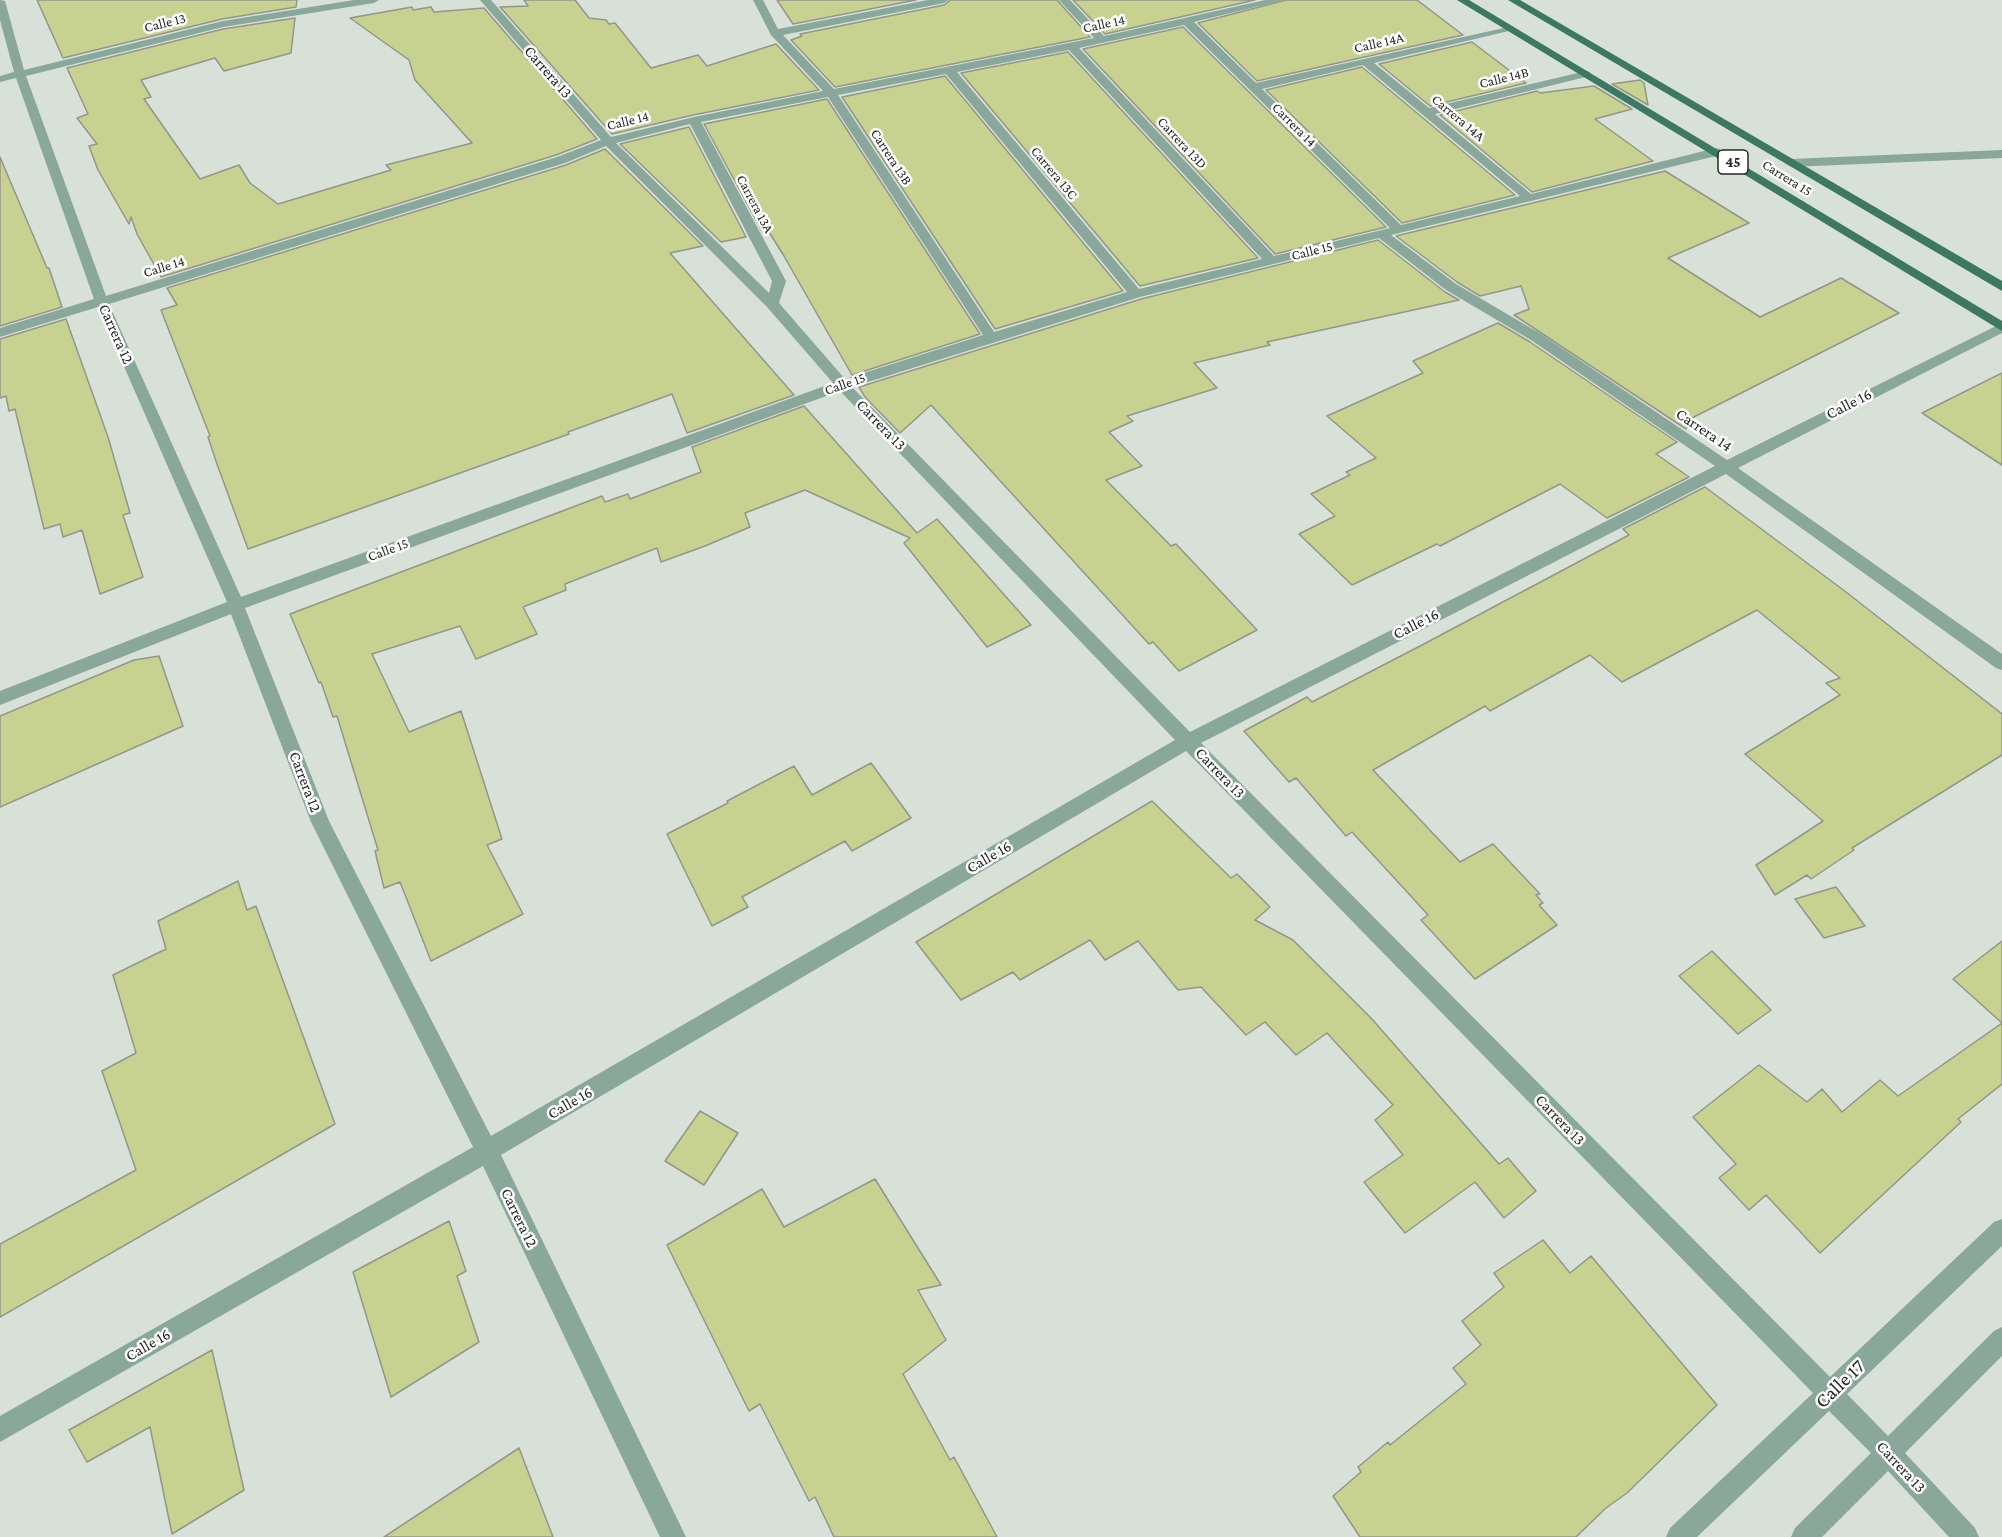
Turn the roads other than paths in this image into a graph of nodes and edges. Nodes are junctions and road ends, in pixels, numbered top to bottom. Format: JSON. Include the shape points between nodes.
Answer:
{"nodes":[{"id":1,"x":374,"y":0,"type":"edge"},
{"id":2,"x":485,"y":0,"type":"edge"},
{"id":3,"x":758,"y":0,"type":"edge"},
{"id":4,"x":944,"y":0,"type":"edge"},
{"id":5,"x":1065,"y":0,"type":"edge"},
{"id":6,"x":1279,"y":0,"type":"edge"},
{"id":7,"x":1462,"y":0,"type":"edge"},
{"id":8,"x":1513,"y":0,"type":"edge"},
{"id":9,"x":0,"y":1,"type":"edge"},
{"id":10,"x":1187,"y":22,"type":"junction"},
{"id":11,"x":1509,"y":28,"type":"junction"},
{"id":12,"x":775,"y":33,"type":"junction"},
{"id":13,"x":1102,"y":40,"type":"junction"},
{"id":14,"x":1071,"y":46,"type":"junction"},
{"id":15,"x":1366,"y":62,"type":"junction"},
{"id":16,"x":950,"y":71,"type":"junction"},
{"id":17,"x":20,"y":74,"type":"junction"},
{"id":18,"x":1586,"y":74,"type":"junction"},
{"id":19,"x":0,"y":80,"type":"edge"},
{"id":20,"x":1255,"y":87,"type":"junction"},
{"id":21,"x":832,"y":94,"type":"junction"},
{"id":22,"x":1428,"y":112,"type":"junction"},
{"id":23,"x":694,"y":120,"type":"junction"},
{"id":24,"x":608,"y":141,"type":"junction"},
{"id":25,"x":1716,"y":152,"type":"junction"},
{"id":26,"x":2002,"y":154,"type":"edge"},
{"id":27,"x":1791,"y":163,"type":"junction"},
{"id":28,"x":1528,"y":198,"type":"junction"},
{"id":29,"x":1399,"y":230,"type":"junction"},
{"id":30,"x":1380,"y":233,"type":"junction"},
{"id":31,"x":1271,"y":261,"type":"junction"},
{"id":32,"x":2002,"y":286,"type":"edge"},
{"id":33,"x":1136,"y":294,"type":"junction"},
{"id":34,"x":102,"y":302,"type":"junction"},
{"id":35,"x":772,"y":304,"type":"junction"},
{"id":36,"x":2002,"y":327,"type":"edge"},
{"id":37,"x":0,"y":333,"type":"edge"},
{"id":38,"x":991,"y":337,"type":"junction"},
{"id":39,"x":842,"y":385,"type":"junction"},
{"id":40,"x":1725,"y":466,"type":"junction"},
{"id":41,"x":236,"y":605,"type":"junction"},
{"id":42,"x":2002,"y":663,"type":"edge"},
{"id":43,"x":0,"y":698,"type":"edge"},
{"id":44,"x":1188,"y":741,"type":"junction"},
{"id":45,"x":487,"y":1151,"type":"junction"},
{"id":46,"x":2002,"y":1230,"type":"edge"},
{"id":47,"x":2002,"y":1339,"type":"edge"},
{"id":48,"x":1829,"y":1394,"type":"junction"},
{"id":49,"x":0,"y":1430,"type":"edge"},
{"id":50,"x":1887,"y":1452,"type":"junction"},
{"id":51,"x":673,"y":1537,"type":"edge"},
{"id":52,"x":1679,"y":1537,"type":"edge"},
{"id":53,"x":1804,"y":1537,"type":"edge"},
{"id":54,"x":1966,"y":1537,"type":"edge"}],
"edges":[{"from":1,"to":17,"type":"street","name":"Calle 13","via":[[223,24]]},
{"from":2,"to":24,"type":"street","name":"Carrera 13"},
{"from":3,"to":12,"type":"street","name":"Carrera 13B"},
{"from":4,"to":12,"type":"street"},
{"from":5,"to":13,"type":"street"},
{"from":6,"to":10,"type":"street","name":"Calle 14"},
{"from":7,"to":11,"type":"main road","name":"Carrera 15","number":"45"},
{"from":8,"to":27,"type":"main road","name":"Carrera 15","number":"45"},
{"from":9,"to":17,"type":"street","name":"Carrera 12"},
{"from":10,"to":13,"type":"street","name":"Calle 14"},
{"from":10,"to":20,"type":"street","name":"Carrera 14"},
{"from":11,"to":15,"type":"street","name":"Calle 14A"},
{"from":11,"to":18,"type":"main road","name":"Carrera 15","number":"45"},
{"from":12,"to":21,"type":"street","name":"Carrera 13B"},
{"from":13,"to":14,"type":"street","name":"Calle 14"},
{"from":14,"to":16,"type":"street","name":"Calle 14"},
{"from":14,"to":31,"type":"street","name":"Carrera 13D"},
{"from":15,"to":20,"type":"street","name":"Calle 14A"},
{"from":15,"to":22,"type":"street","name":"Carrera 14A"},
{"from":16,"to":21,"type":"street","name":"Calle 14"},
{"from":16,"to":33,"type":"street","name":"Carrera 13C"},
{"from":17,"to":19,"type":"street","name":"Calle 13"},
{"from":17,"to":34,"type":"street","name":"Carrera 12"},
{"from":18,"to":22,"type":"street","name":"Calle 14B"},
{"from":18,"to":25,"type":"main road","name":"Carrera 15","number":"45"},
{"from":20,"to":29,"type":"street","name":"Carrera 14"},
{"from":21,"to":23,"type":"street","name":"Calle 14"},
{"from":21,"to":38,"type":"street","name":"Carrera 13B"},
{"from":22,"to":28,"type":"street","name":"Carrera 14A"},
{"from":23,"to":24,"type":"street","name":"Calle 14"},
{"from":23,"to":35,"type":"street","name":"Carrera 13A","via":[[778,280]]},
{"from":24,"to":34,"type":"street","name":"Calle 14","via":[[561,160]]},
{"from":24,"to":35,"type":"street","name":"Carrera 13"},
{"from":25,"to":28,"type":"street","name":"Calle 15"},
{"from":25,"to":36,"type":"main road","name":"Carrera 15","number":"45"},
{"from":26,"to":27,"type":"street"},
{"from":27,"to":32,"type":"main road","name":"Carrera 15","number":"45"},
{"from":28,"to":29,"type":"street","name":"Calle 15"},
{"from":29,"to":30,"type":"street","name":"Calle 15"},
{"from":30,"to":31,"type":"street","name":"Calle 15"},
{"from":30,"to":40,"type":"street","name":"Carrera 14","via":[[1451,287],[1536,337]]},
{"from":31,"to":33,"type":"street","name":"Calle 15"},
{"from":33,"to":38,"type":"street","name":"Calle 15"},
{"from":34,"to":37,"type":"street","name":"Calle 14"},
{"from":34,"to":41,"type":"street","name":"Carrera 12"},
{"from":35,"to":39,"type":"street","name":"Carrera 13"},
{"from":36,"to":40,"type":"street","name":"Calle 16"},
{"from":38,"to":39,"type":"street","name":"Calle 15"},
{"from":39,"to":41,"type":"street","name":"Calle 15"},
{"from":39,"to":44,"type":"street","name":"Carrera 13"},
{"from":40,"to":42,"type":"street","name":"Carrera 14"},
{"from":40,"to":44,"type":"street","name":"Calle 16"},
{"from":41,"to":43,"type":"street","name":"Calle 15"},
{"from":41,"to":45,"type":"street","name":"Carrera 12","via":[[321,822]]},
{"from":44,"to":45,"type":"street","name":"Calle 16"},
{"from":44,"to":48,"type":"street","name":"Carrera 13"},
{"from":45,"to":49,"type":"street","name":"Calle 16"},
{"from":45,"to":51,"type":"street","name":"Carrera 12"},
{"from":46,"to":48,"type":"street","name":"Calle 17"},
{"from":47,"to":50,"type":"street"},
{"from":48,"to":50,"type":"street","name":"Carrera 13"},
{"from":48,"to":52,"type":"street","name":"Calle 17"},
{"from":50,"to":53,"type":"street"},
{"from":50,"to":54,"type":"street","name":"Carrera 13"}]}
